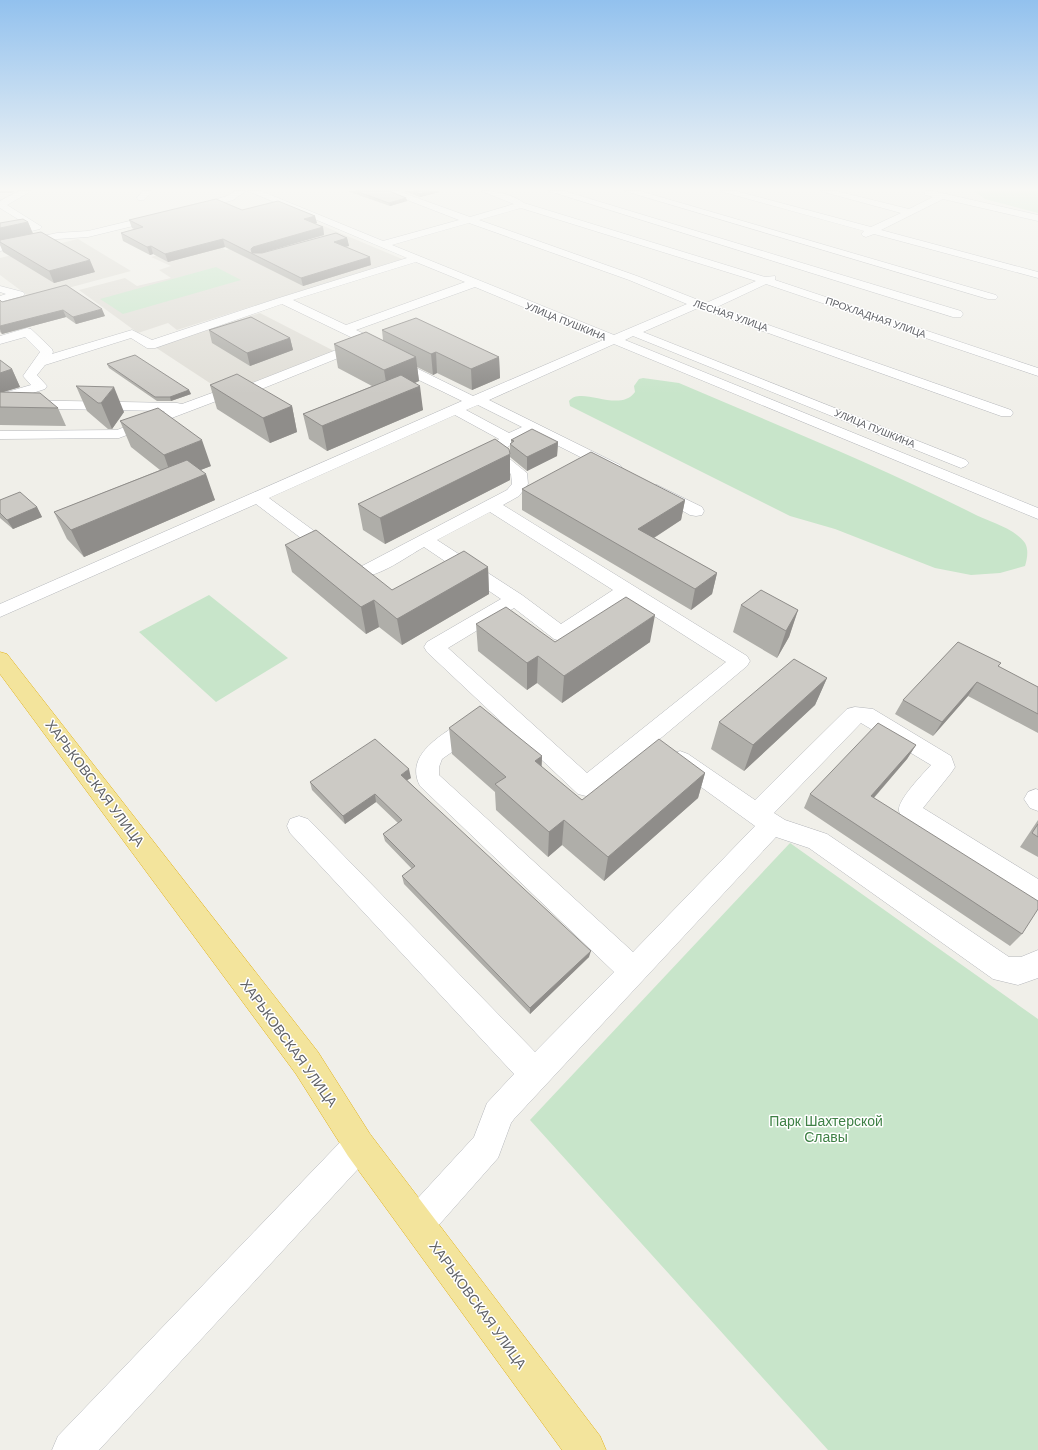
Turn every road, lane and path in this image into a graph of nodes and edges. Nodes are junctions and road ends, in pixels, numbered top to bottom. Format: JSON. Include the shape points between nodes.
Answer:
{"nodes":[{"id":1,"x":415,"y":259,"type":"joint"},
{"id":2,"x":579,"y":259,"type":"edge"},
{"id":3,"x":697,"y":259,"type":"edge"},
{"id":4,"x":778,"y":259,"type":"edge"},
{"id":5,"x":814,"y":259,"type":"edge"},
{"id":6,"x":857,"y":259,"type":"edge"},
{"id":7,"x":977,"y":259,"type":"edge"},
{"id":8,"x":800,"y":265,"type":"junction"},
{"id":9,"x":1038,"y":275,"type":"edge"},
{"id":10,"x":765,"y":280,"type":"junction"},
{"id":11,"x":474,"y":283,"type":"junction"},
{"id":12,"x":0,"y":289,"type":"edge"},
{"id":13,"x":992,"y":297,"type":"dead end"},
{"id":14,"x":0,"y":299,"type":"edge"},
{"id":15,"x":283,"y":300,"type":"junction"},
{"id":16,"x":701,"y":305,"type":"junction"},
{"id":17,"x":957,"y":314,"type":"dead end"},
{"id":18,"x":344,"y":330,"type":"junction"},
{"id":19,"x":633,"y":332,"type":"junction"},
{"id":20,"x":0,"y":340,"type":"edge"},
{"id":21,"x":613,"y":340,"type":"junction"},
{"id":22,"x":360,"y":345,"type":"junction"},
{"id":23,"x":40,"y":362,"type":"junction"},
{"id":24,"x":1038,"y":372,"type":"edge"},
{"id":25,"x":0,"y":399,"type":"edge"},
{"id":26,"x":475,"y":400,"type":"junction"},
{"id":27,"x":0,"y":404,"type":"edge"},
{"id":28,"x":188,"y":408,"type":"junction"},
{"id":29,"x":454,"y":409,"type":"junction"},
{"id":30,"x":1006,"y":413,"type":"dead end"},
{"id":31,"x":534,"y":427,"type":"junction"},
{"id":32,"x":0,"y":435,"type":"edge"},
{"id":33,"x":510,"y":439,"type":"junction"},
{"id":34,"x":961,"y":463,"type":"dead end"},
{"id":35,"x":626,"y":474,"type":"edge"},
{"id":36,"x":647,"y":485,"type":"edge"},
{"id":37,"x":258,"y":498,"type":"junction"},
{"id":38,"x":491,"y":505,"type":"junction"},
{"id":39,"x":696,"y":510,"type":"dead end"},
{"id":40,"x":1038,"y":514,"type":"edge"},
{"id":41,"x":425,"y":540,"type":"junction"},
{"id":42,"x":626,"y":590,"type":"junction"},
{"id":43,"x":515,"y":599,"type":"junction"},
{"id":44,"x":0,"y":611,"type":"edge"},
{"id":45,"x":0,"y":659,"type":"edge"},
{"id":46,"x":500,"y":706,"type":"junction"},
{"id":47,"x":648,"y":738,"type":"junction"},
{"id":48,"x":765,"y":819,"type":"junction"},
{"id":49,"x":299,"y":826,"type":"dead end"},
{"id":50,"x":1038,"y":893,"type":"edge"},
{"id":51,"x":1038,"y":963,"type":"edge"},
{"id":52,"x":633,"y":971,"type":"junction"},
{"id":53,"x":535,"y":1074,"type":"junction"},
{"id":54,"x":359,"y":1145,"type":"junction"},
{"id":55,"x":418,"y":1223,"type":"junction"},
{"id":56,"x":72,"y":1450,"type":"edge"},
{"id":57,"x":586,"y":1450,"type":"edge"}],
"edges":[{"from":1,"to":11,"type":"street","name":"УЛИЦА ПУШКИНА"},
{"from":1,"to":15,"type":"street"},
{"from":2,"to":16,"type":"street","name":"ЛЕСНАЯ УЛИЦА"},
{"from":3,"to":10,"type":"street","name":"ПРОХЛАДНАЯ УЛИЦА"},
{"from":4,"to":8,"type":"street"},
{"from":5,"to":8,"type":"street"},
{"from":6,"to":13,"type":"street"},
{"from":7,"to":9,"type":"street"},
{"from":8,"to":10,"type":"street"},
{"from":8,"to":17,"type":"street"},
{"from":10,"to":16,"type":"street"},
{"from":10,"to":24,"type":"street","name":"ПРОХЛАДНАЯ УЛИЦА"},
{"from":11,"to":18,"type":"street"},
{"from":11,"to":21,"type":"street","name":"УЛИЦА ПУШКИНА"},
{"from":12,"to":14,"type":"street","via":[[20,294]]},
{"from":15,"to":18,"type":"street"},
{"from":15,"to":23,"type":"street","via":[[151,345],[132,334]]},
{"from":16,"to":19,"type":"street"},
{"from":16,"to":30,"type":"street","name":"ЛЕСНАЯ УЛИЦА"},
{"from":18,"to":22,"type":"street","via":[[369,341]]},
{"from":19,"to":21,"type":"street"},
{"from":19,"to":34,"type":"street","name":"УЛИЦА ПУШКИНА"},
{"from":20,"to":23,"type":"street","via":[[27,332],[48,352]]},
{"from":21,"to":26,"type":"street"},
{"from":21,"to":40,"type":"street","name":"УЛИЦА ПУШКИНА"},
{"from":22,"to":26,"type":"street"},
{"from":22,"to":28,"type":"street","via":[[234,395],[217,396]]},
{"from":23,"to":25,"type":"street","via":[[30,376],[40,386]]},
{"from":26,"to":29,"type":"street"},
{"from":26,"to":31,"type":"street"},
{"from":27,"to":28,"type":"street"},
{"from":28,"to":32,"type":"street","via":[[119,434]]},
{"from":29,"to":33,"type":"street"},
{"from":29,"to":37,"type":"street"},
{"from":31,"to":33,"type":"street"},
{"from":31,"to":35,"type":"street"},
{"from":33,"to":38,"type":"street","via":[[499,445],[496,454],[519,473],[520,484],[513,493]]},
{"from":36,"to":39,"type":"street"},
{"from":37,"to":41,"type":"street","via":[[357,572],[365,572]]},
{"from":37,"to":44,"type":"street"},
{"from":38,"to":41,"type":"street"},
{"from":38,"to":42,"type":"street"},
{"from":41,"to":43,"type":"street"},
{"from":42,"to":43,"type":"street","via":[[561,634]]},
{"from":42,"to":47,"type":"street","via":[[740,661]]},
{"from":43,"to":46,"type":"street","via":[[434,647]]},
{"from":45,"to":54,"type":"highway","name":"ХАРЬКОВСКАЯ УЛИЦА","via":[[307,1063]]},
{"from":46,"to":47,"type":"street","via":[[586,787]]},
{"from":46,"to":52,"type":"street","via":[[434,753],[427,766],[428,779]]},
{"from":47,"to":48,"type":"street"},
{"from":48,"to":50,"type":"street","via":[[854,715],[865,715],[943,762],[943,767],[911,806],[911,811],[916,817]]},
{"from":48,"to":51,"type":"street","via":[[780,829],[810,837],[1003,969],[1015,973]]},
{"from":48,"to":52,"type":"street"},
{"from":49,"to":53,"type":"street"},
{"from":52,"to":53,"type":"street"},
{"from":53,"to":55,"type":"street","via":[[498,1114],[487,1147],[478,1159]]},
{"from":54,"to":55,"type":"highway","name":"ХАРЬКОВСКАЯ УЛИЦА"},
{"from":54,"to":56,"type":"street"},
{"from":55,"to":57,"type":"highway","name":"ХАРЬКОВСКАЯ УЛИЦА"}]}
